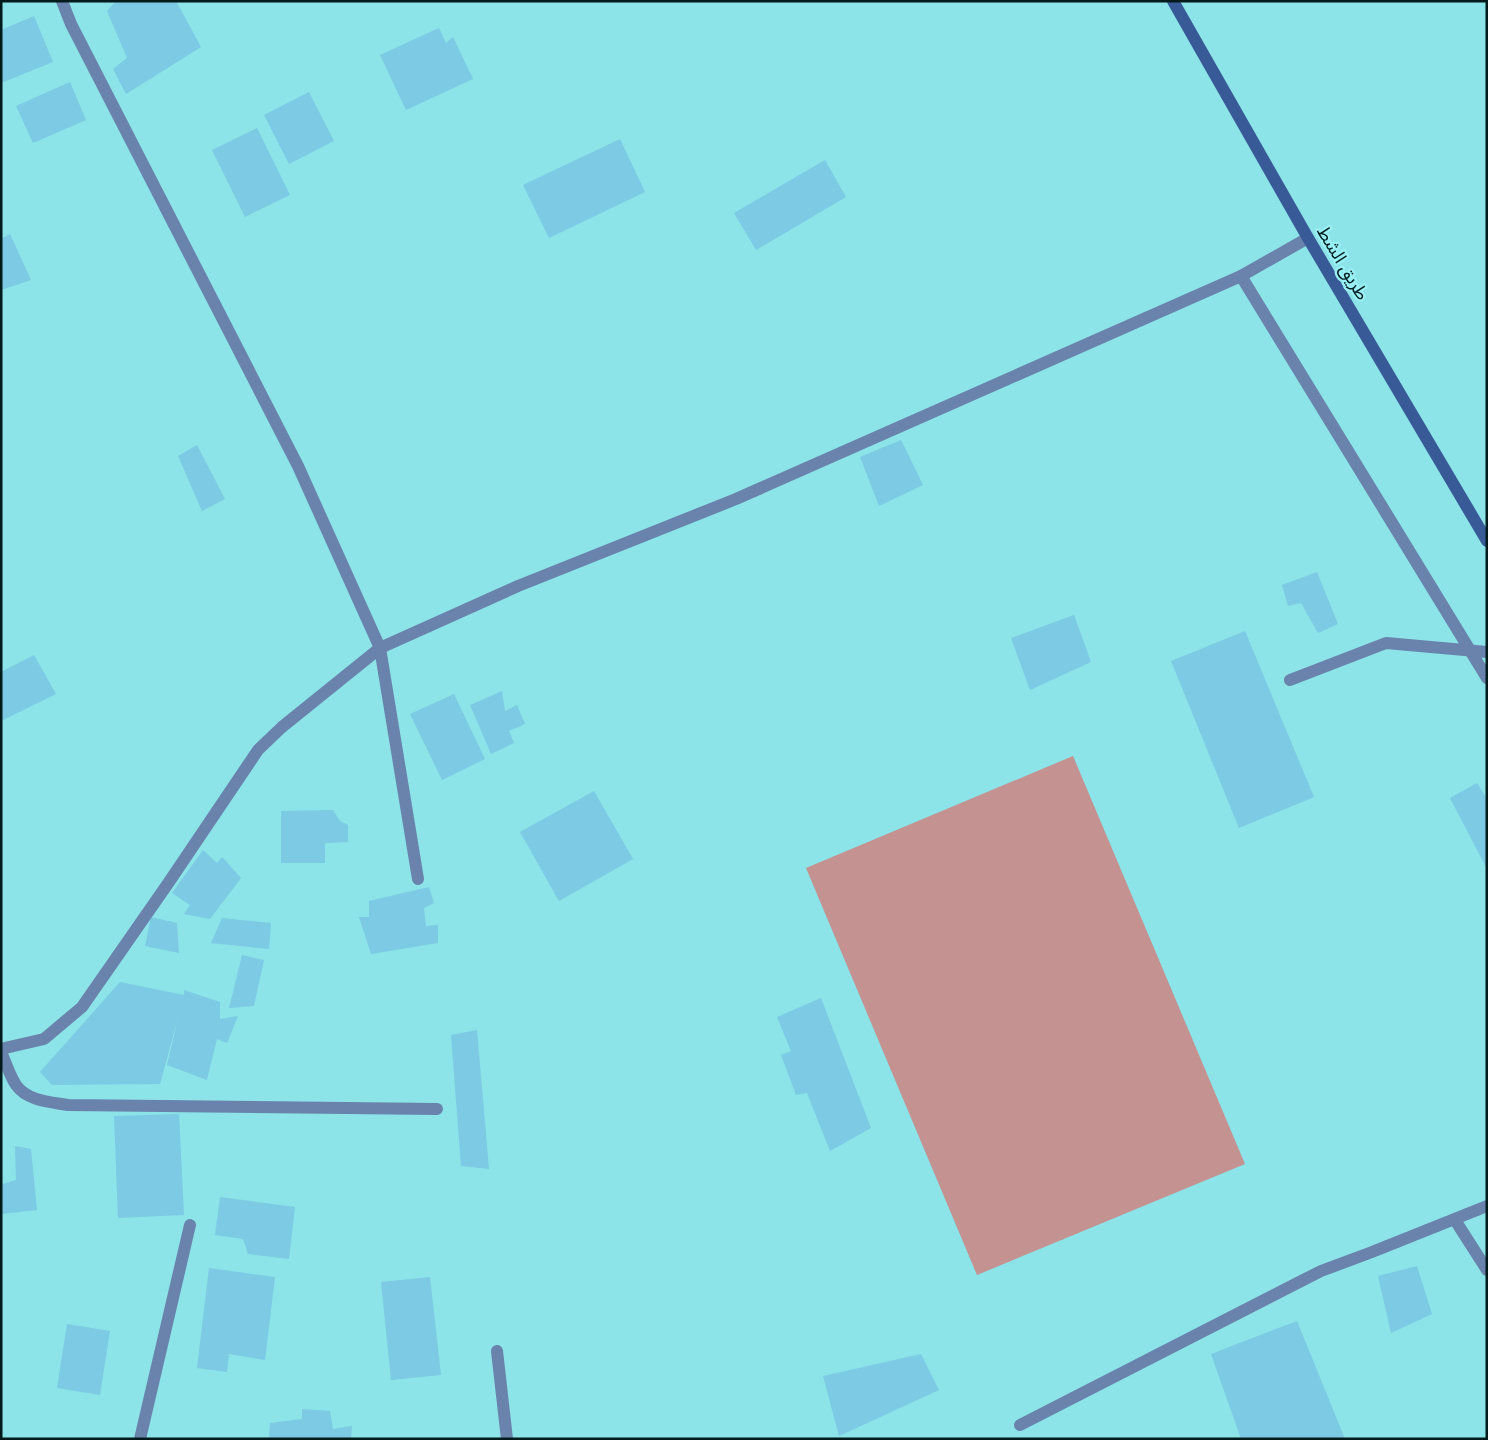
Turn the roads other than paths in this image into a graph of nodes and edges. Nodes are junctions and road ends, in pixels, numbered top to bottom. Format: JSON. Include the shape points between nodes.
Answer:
{"nodes":[{"id":1,"x":62,"y":1,"type":"edge"},
{"id":2,"x":1173,"y":1,"type":"edge"},
{"id":3,"x":1308,"y":238,"type":"junction"},
{"id":4,"x":1241,"y":276,"type":"junction"},
{"id":5,"x":1487,"y":541,"type":"edge"},
{"id":6,"x":380,"y":648,"type":"junction"},
{"id":7,"x":1470,"y":650,"type":"junction"},
{"id":8,"x":1487,"y":652,"type":"edge"},
{"id":9,"x":1487,"y":678,"type":"edge"},
{"id":10,"x":1290,"y":680,"type":"dead end"},
{"id":11,"x":418,"y":879,"type":"dead end"},
{"id":12,"x":1,"y":1051,"type":"edge"},
{"id":13,"x":438,"y":1109,"type":"dead end"},
{"id":14,"x":1487,"y":1206,"type":"edge"},
{"id":15,"x":1455,"y":1220,"type":"junction"},
{"id":16,"x":190,"y":1225,"type":"dead end"},
{"id":17,"x":1487,"y":1270,"type":"edge"},
{"id":18,"x":498,"y":1351,"type":"dead end"},
{"id":19,"x":1020,"y":1425,"type":"dead end"},
{"id":20,"x":140,"y":1439,"type":"edge"},
{"id":21,"x":507,"y":1439,"type":"edge"}],
"edges":[{"from":1,"to":6,"type":"street","via":[[298,466]]},
{"from":2,"to":3,"type":"main road","name":"طريق الشط"},
{"from":3,"to":4,"type":"street"},
{"from":3,"to":5,"type":"main road","name":"طريق الشط"},
{"from":4,"to":6,"type":"street","via":[[736,499],[518,586]]},
{"from":4,"to":7,"type":"street"},
{"from":6,"to":11,"type":"street"},
{"from":6,"to":12,"type":"street","via":[[258,750],[82,1007],[44,1039]]},
{"from":7,"to":8,"type":"street"},
{"from":7,"to":9,"type":"street"},
{"from":7,"to":10,"type":"street","via":[[1386,643]]},
{"from":12,"to":13,"type":"street","via":[[17,1086],[41,1100],[68,1105]]},
{"from":14,"to":15,"type":"street"},
{"from":15,"to":17,"type":"street"},
{"from":15,"to":19,"type":"street","via":[[1321,1271]]},
{"from":16,"to":20,"type":"street"},
{"from":18,"to":21,"type":"street"}]}
